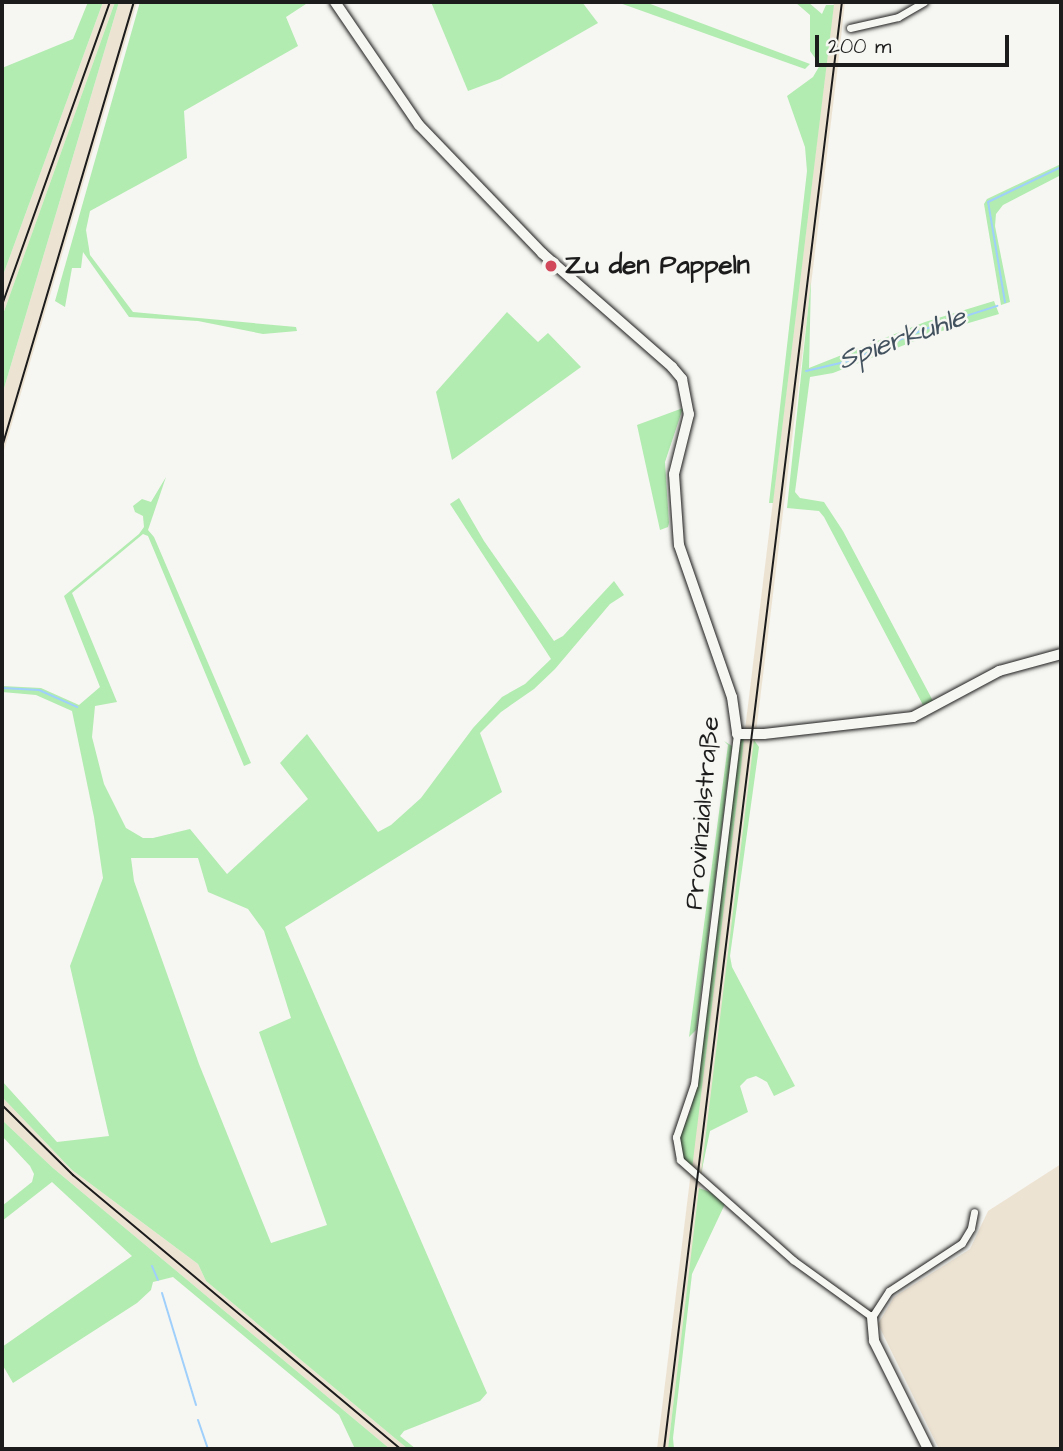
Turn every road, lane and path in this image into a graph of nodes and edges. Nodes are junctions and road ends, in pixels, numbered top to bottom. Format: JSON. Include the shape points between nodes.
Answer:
{"nodes":[{"id":1,"x":335,"y":2,"type":"edge"},
{"id":2,"x":924,"y":2,"type":"edge"},
{"id":3,"x":850,"y":28,"type":"dead end"},
{"id":4,"x":1061,"y":654,"type":"edge"},
{"id":5,"x":737,"y":734,"type":"junction"},
{"id":6,"x":974,"y":1212,"type":"dead end"},
{"id":7,"x":872,"y":1317,"type":"junction"},
{"id":8,"x":928,"y":1449,"type":"edge"}],
"edges":[{"from":1,"to":5,"type":"street","name":"Provinzialstraße","via":[[419,125],[561,271],[682,379],[689,414],[674,474],[678,537],[685,570],[732,697]]},
{"from":2,"to":3,"type":"street","via":[[898,17]]},
{"from":4,"to":5,"type":"street","via":[[999,671],[914,716]]},
{"from":5,"to":7,"type":"street","name":"Provinzialstraße","via":[[694,1084],[676,1145],[685,1167],[793,1260]]},
{"from":6,"to":7,"type":"street","via":[[962,1243],[889,1291]]},
{"from":7,"to":8,"type":"street","via":[[874,1341]]}]}
